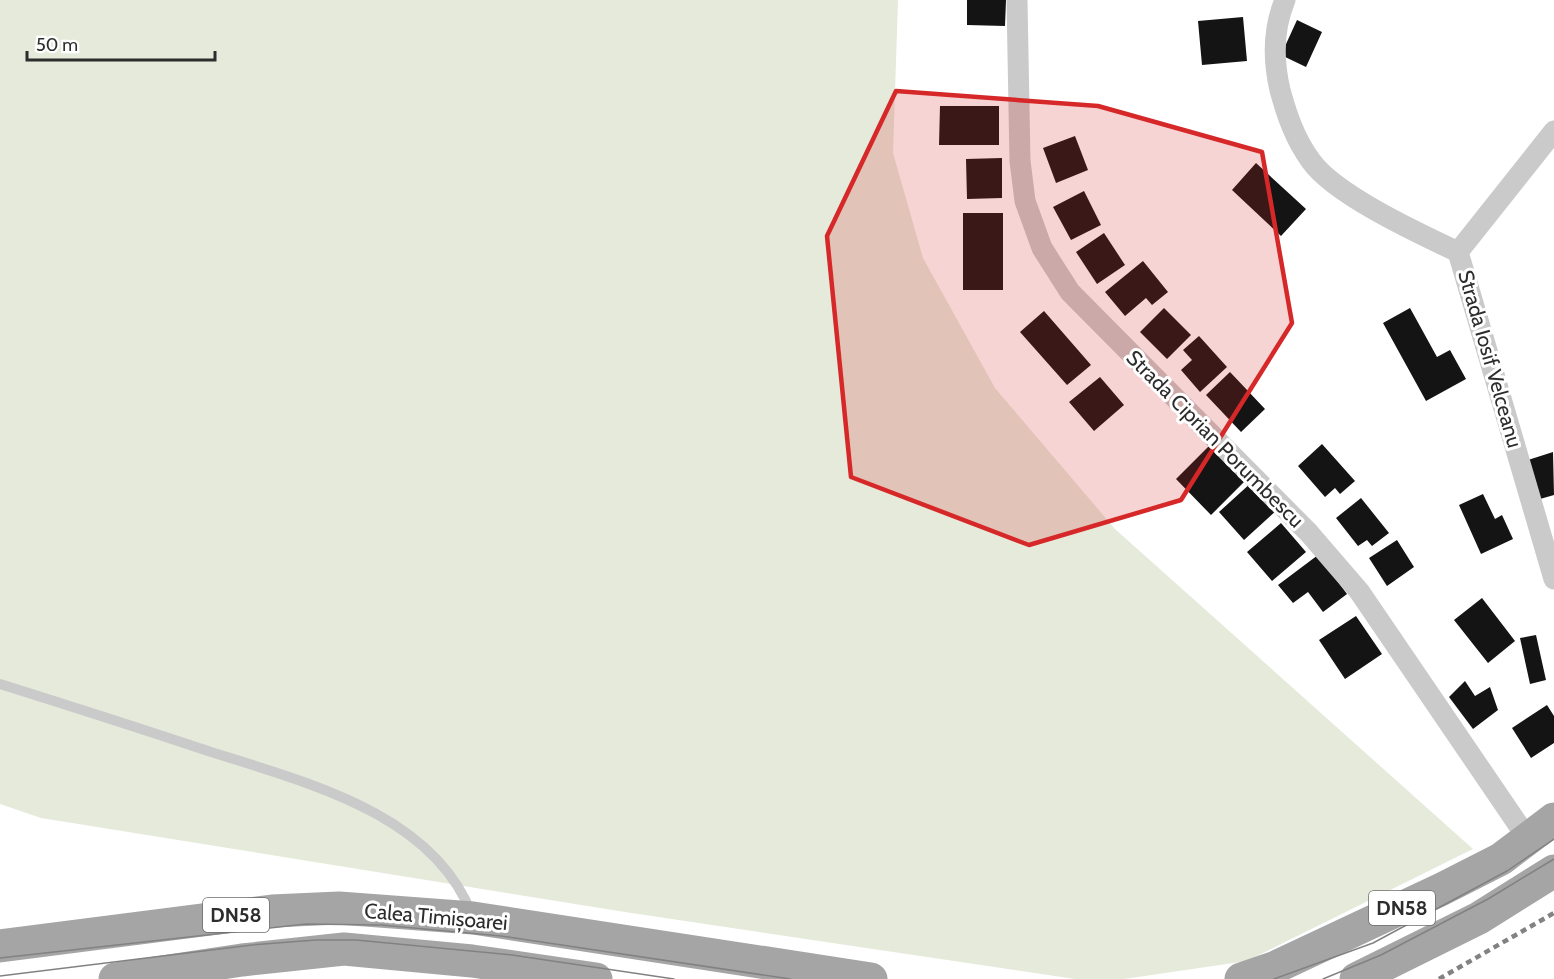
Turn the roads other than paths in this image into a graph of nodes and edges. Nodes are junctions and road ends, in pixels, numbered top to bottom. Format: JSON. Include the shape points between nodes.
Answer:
{"nodes":[{"id":1,"x":1017,"y":0,"type":"edge"},
{"id":2,"x":1285,"y":0,"type":"edge"},
{"id":3,"x":1554,"y":131,"type":"edge"},
{"id":4,"x":1458,"y":252,"type":"junction"},
{"id":5,"x":1552,"y":566,"type":"edge"},
{"id":6,"x":0,"y":684,"type":"edge"},
{"id":7,"x":1554,"y":819,"type":"edge"},
{"id":8,"x":1528,"y":839,"type":"junction"},
{"id":9,"x":1554,"y":871,"type":"edge"},
{"id":10,"x":473,"y":918,"type":"junction"},
{"id":11,"x":0,"y":946,"type":"edge"},
{"id":12,"x":529,"y":974,"type":"edge"},
{"id":13,"x":115,"y":979,"type":"edge"},
{"id":14,"x":596,"y":979,"type":"edge"},
{"id":15,"x":871,"y":979,"type":"edge"},
{"id":16,"x":1241,"y":979,"type":"edge"},
{"id":17,"x":1356,"y":979,"type":"edge"}],
"edges":[{"from":1,"to":8,"type":"street","name":"Strada Ciprian Porumbescu","via":[[1020,161],[1025,201],[1042,248],[1070,292],[1301,525],[1359,591]]},
{"from":2,"to":4,"type":"street","via":[[1278,16],[1274,66],[1290,126],[1312,163],[1400,225]]},
{"from":3,"to":4,"type":"street","name":"Strada Iosif Velceanu"},
{"from":4,"to":5,"type":"street","name":"Strada Iosif Velceanu"},
{"from":6,"to":10,"type":"lane","via":[[346,797],[408,834],[441,864],[465,895]]},
{"from":7,"to":8,"type":"main road","number":"DN58"},
{"from":8,"to":16,"type":"main road","number":"DN58","via":[[1501,859],[1442,889],[1276,967]]},
{"from":9,"to":17,"type":"main road","number":"DN58","via":[[1479,918]]},
{"from":10,"to":11,"type":"main road","name":"Calea Timișoarei","number":"DN58","via":[[339,908],[272,911]]},
{"from":10,"to":15,"type":"main road","name":"Calea Timișoarei","number":"DN58"},
{"from":12,"to":13,"type":"main road","name":"Calea Timișoarei","number":"DN58","via":[[378,950],[344,949]]},
{"from":12,"to":14,"type":"main road","name":"Calea Timișoarei","number":"DN58"}]}
